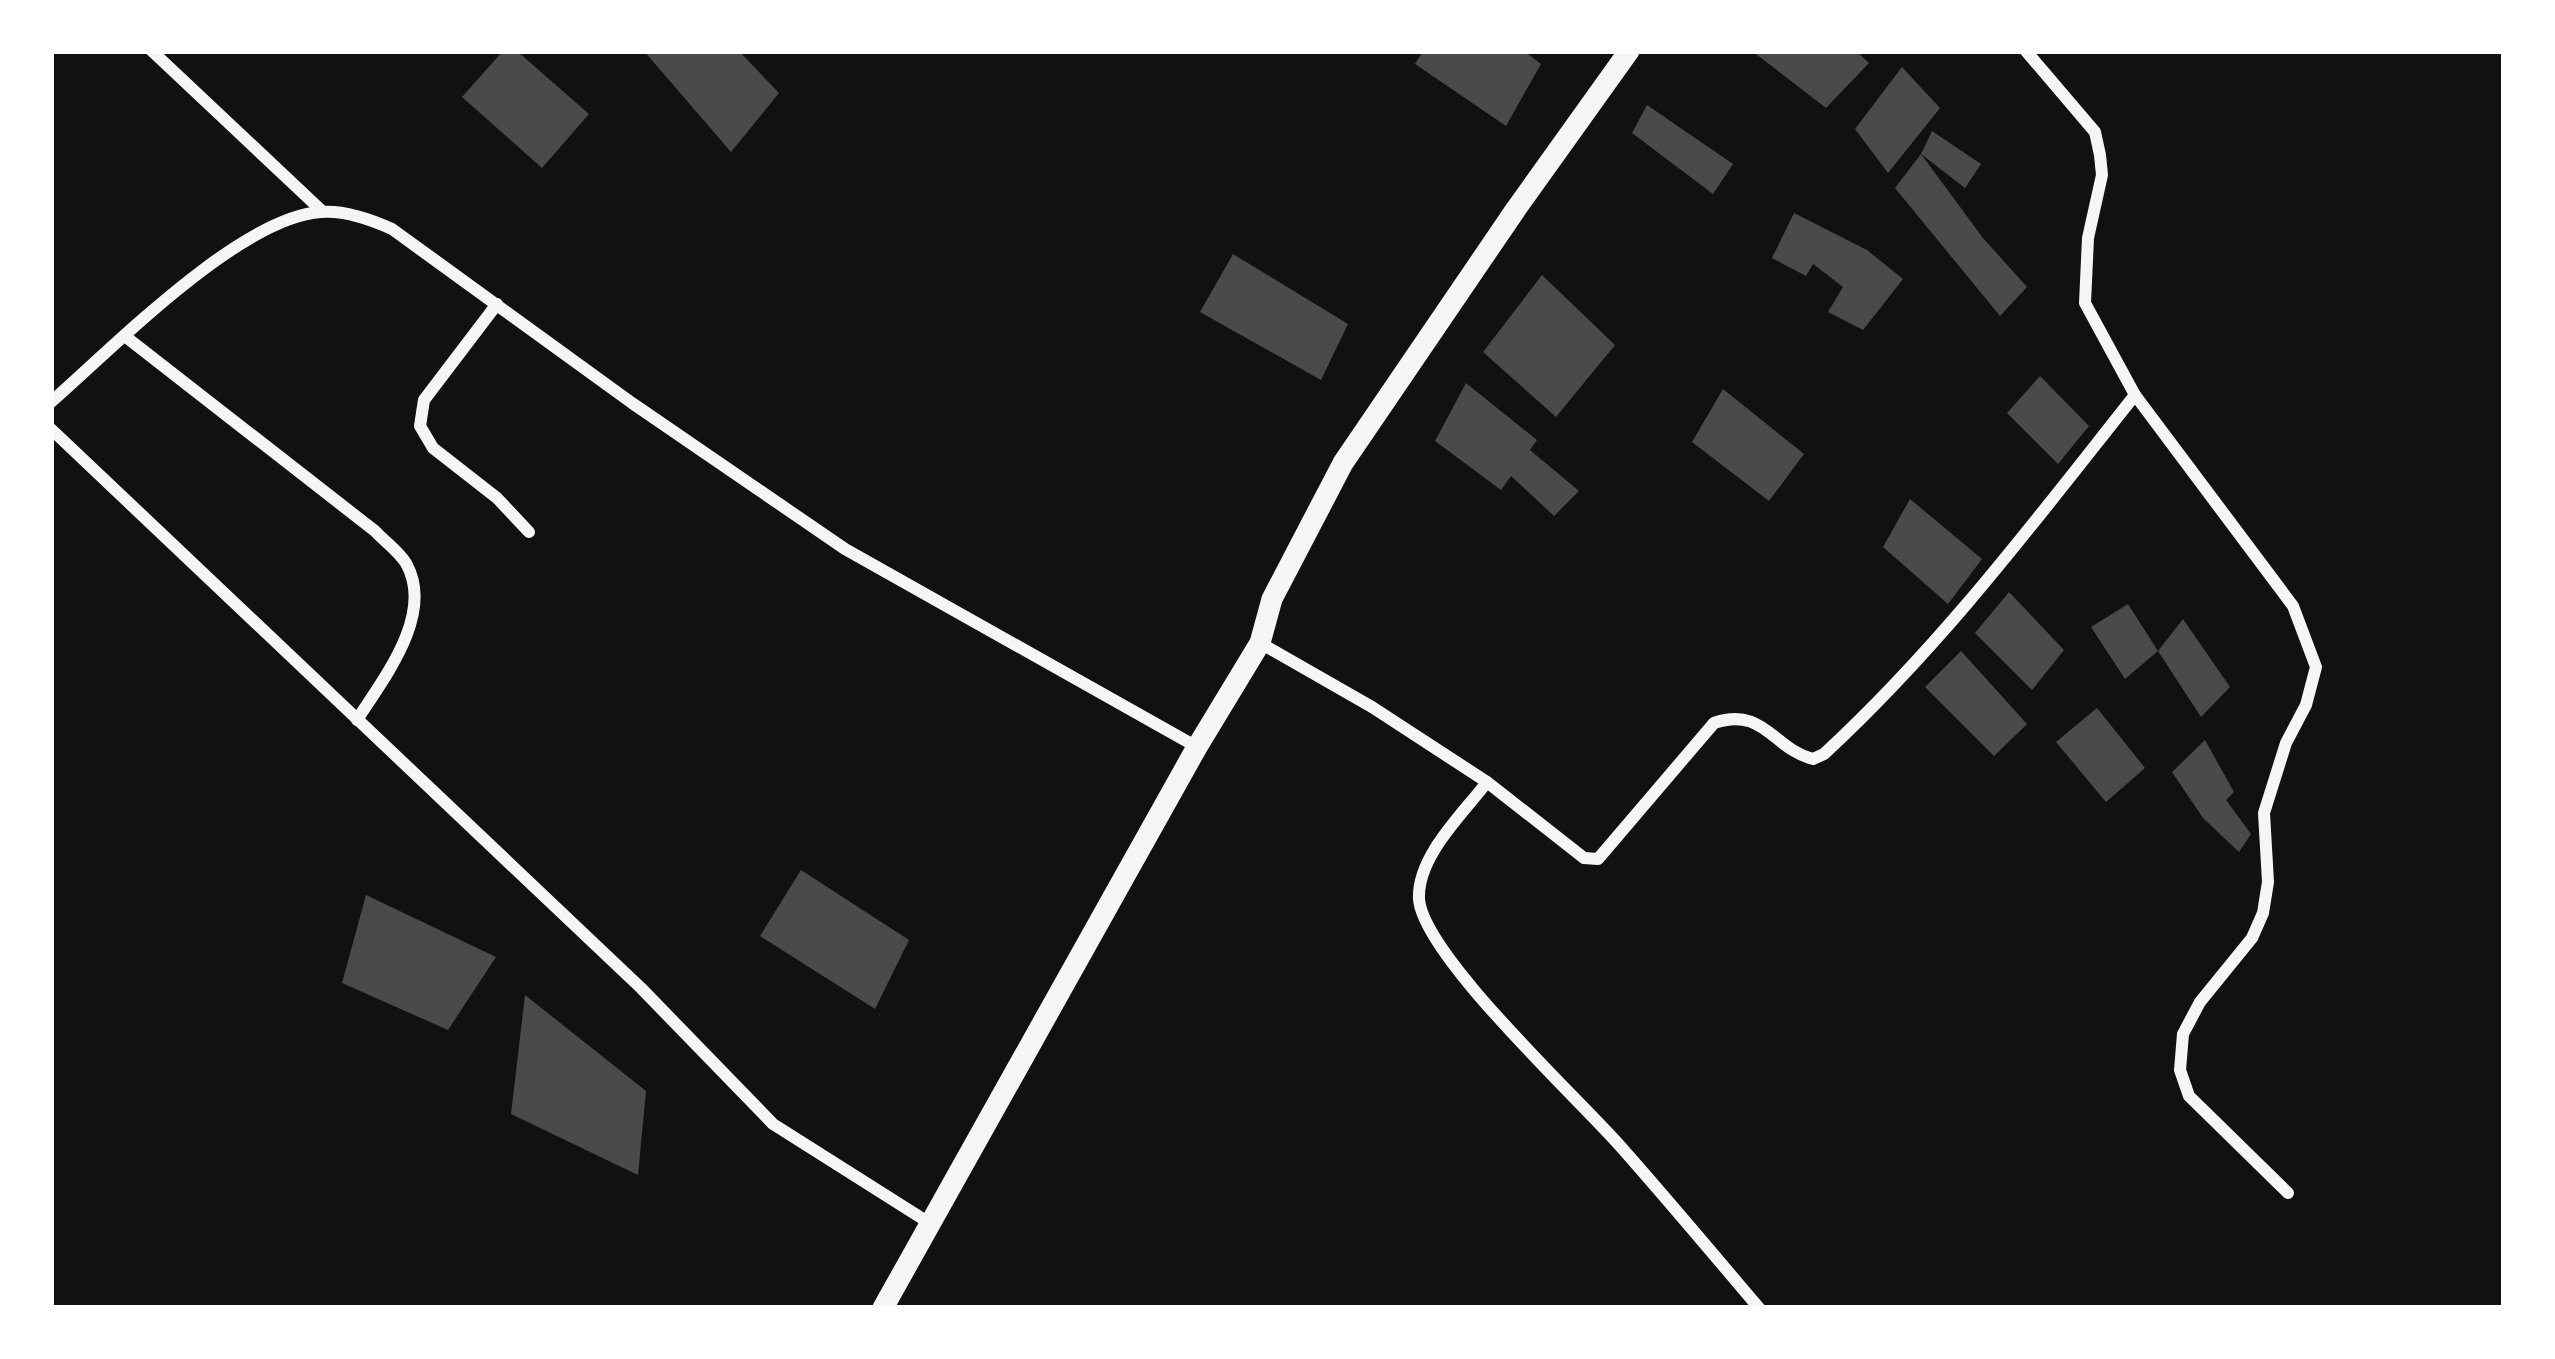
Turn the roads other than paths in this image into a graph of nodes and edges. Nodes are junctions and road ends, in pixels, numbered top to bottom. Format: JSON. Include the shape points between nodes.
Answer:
{"nodes":[{"id":1,"x":152,"y":51,"type":"edge"},
{"id":2,"x":1629,"y":51,"type":"edge"},
{"id":3,"x":2026,"y":51,"type":"edge"},
{"id":4,"x":322,"y":212,"type":"junction"},
{"id":5,"x":496,"y":304,"type":"junction"},
{"id":6,"x":126,"y":337,"type":"junction"},
{"id":7,"x":2134,"y":395,"type":"junction"},
{"id":8,"x":51,"y":402,"type":"edge"},
{"id":9,"x":51,"y":429,"type":"edge"},
{"id":10,"x":529,"y":532,"type":"dead end"},
{"id":11,"x":1260,"y":643,"type":"junction"},
{"id":12,"x":357,"y":720,"type":"junction"},
{"id":13,"x":1197,"y":747,"type":"junction"},
{"id":14,"x":1487,"y":782,"type":"junction"},
{"id":15,"x":2288,"y":1193,"type":"dead end"},
{"id":16,"x":932,"y":1225,"type":"junction"},
{"id":17,"x":883,"y":1308,"type":"edge"},
{"id":18,"x":1759,"y":1308,"type":"edge"}],
"edges":[{"from":1,"to":4,"type":"street"},
{"from":2,"to":11,"type":"street","via":[[1343,463],[1272,599]]},
{"from":3,"to":7,"type":"street","via":[[2095,132],[2102,176],[2085,303]]},
{"from":4,"to":5,"type":"street","via":[[392,229]]},
{"from":4,"to":6,"type":"street","via":[[272,224]]},
{"from":5,"to":10,"type":"street","via":[[424,400],[420,426],[433,448]]},
{"from":5,"to":13,"type":"street","via":[[845,549]]},
{"from":6,"to":8,"type":"street"},
{"from":6,"to":12,"type":"street","via":[[375,531],[407,565],[416,608]]},
{"from":7,"to":14,"type":"street","via":[[1959,617],[1824,754],[1795,753],[1743,718],[1714,723],[1591,860]]},
{"from":7,"to":15,"type":"street","via":[[2293,606],[2316,667],[2264,813],[2263,913],[2183,1034],[2180,1070],[2189,1096]]},
{"from":9,"to":12,"type":"street"},
{"from":11,"to":13,"type":"street"},
{"from":11,"to":14,"type":"street"},
{"from":12,"to":16,"type":"street","via":[[773,1124]]},
{"from":13,"to":16,"type":"street"},
{"from":14,"to":18,"type":"street","via":[[1431,855],[1419,897],[1425,919],[1466,981]]},
{"from":16,"to":17,"type":"street"}]}
